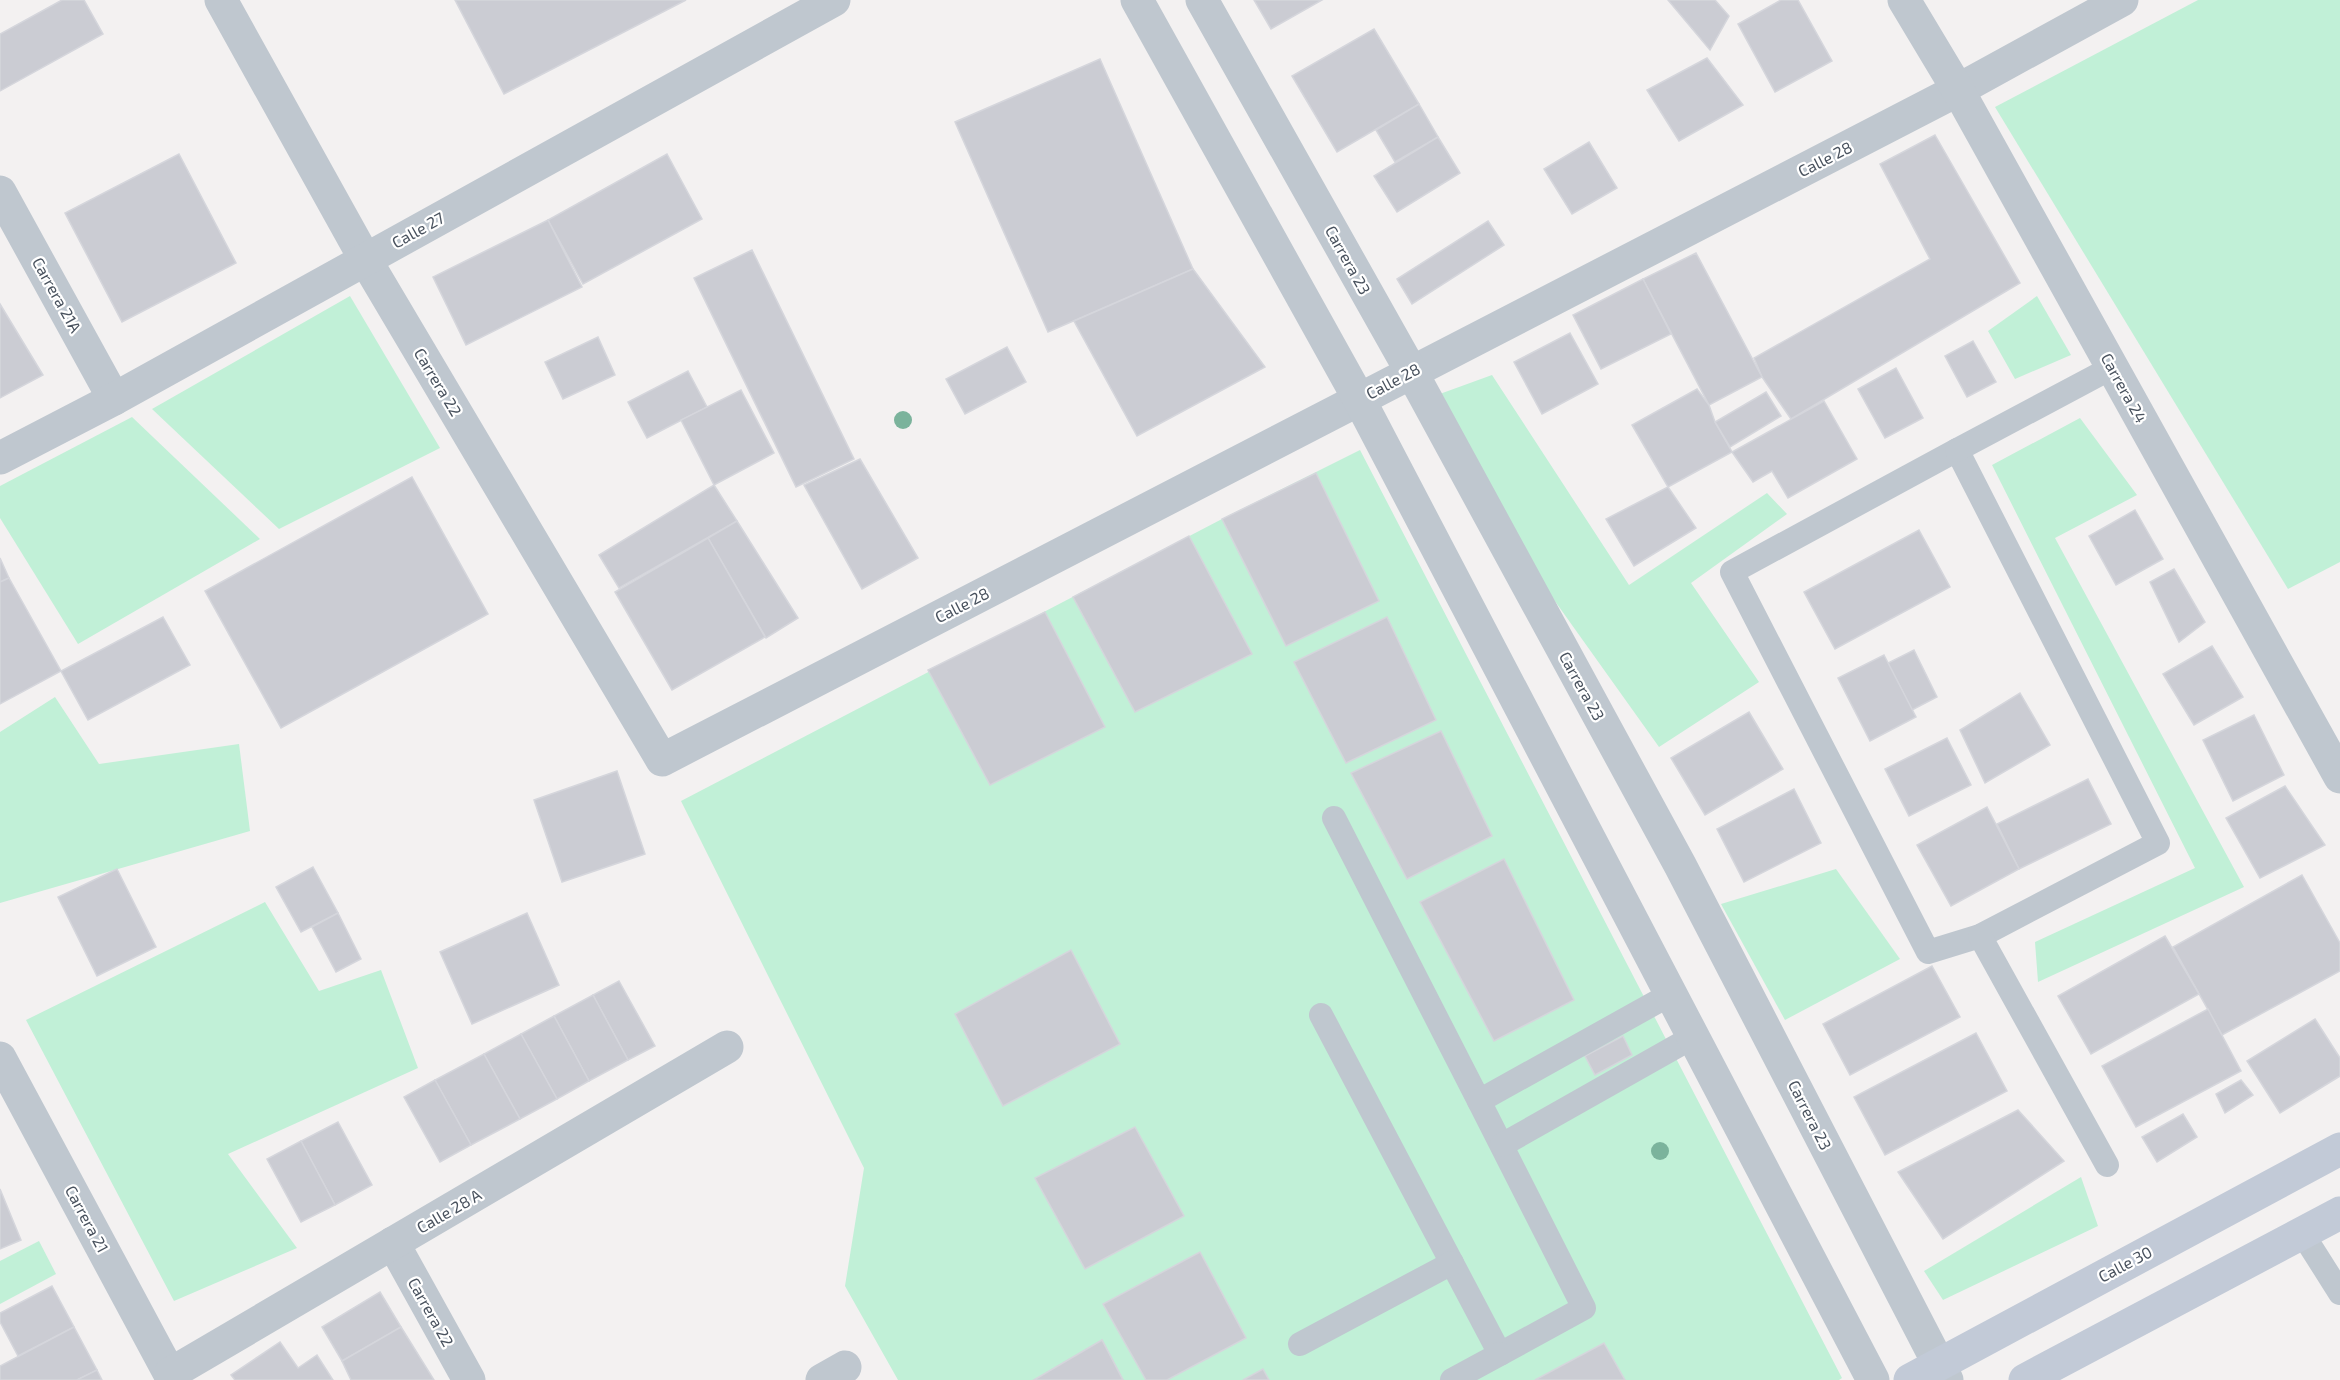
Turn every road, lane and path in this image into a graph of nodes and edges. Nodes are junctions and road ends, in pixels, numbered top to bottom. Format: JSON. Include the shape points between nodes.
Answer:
{"nodes":[{"id":1,"x":221,"y":0,"type":"edge"},
{"id":2,"x":834,"y":0,"type":"edge"},
{"id":3,"x":1137,"y":0,"type":"edge"},
{"id":4,"x":1202,"y":0,"type":"edge"},
{"id":5,"x":1904,"y":0,"type":"edge"},
{"id":6,"x":2122,"y":0,"type":"edge"},
{"id":7,"x":1958,"y":90,"type":"junction"},
{"id":8,"x":0,"y":192,"type":"edge"},
{"id":9,"x":365,"y":259,"type":"junction"},
{"id":10,"x":2113,"y":367,"type":"junction"},
{"id":11,"x":1411,"y":371,"type":"junction"},
{"id":12,"x":114,"y":399,"type":"junction"},
{"id":13,"x":1359,"y":399,"type":"junction"},
{"id":14,"x":1957,"y":450,"type":"junction"},
{"id":15,"x":0,"y":458,"type":"edge"},
{"id":16,"x":662,"y":760,"type":"joint"},
{"id":17,"x":2340,"y":777,"type":"edge"},
{"id":18,"x":1334,"y":818,"type":"dead end"},
{"id":19,"x":1980,"y":936,"type":"junction"},
{"id":20,"x":1671,"y":994,"type":"junction"},
{"id":21,"x":1321,"y":1015,"type":"dead end"},
{"id":22,"x":1693,"y":1037,"type":"junction"},
{"id":23,"x":727,"y":1047,"type":"dead end"},
{"id":24,"x":4,"y":1077,"type":"edge"},
{"id":25,"x":1479,"y":1101,"type":"junction"},
{"id":26,"x":1502,"y":1145,"type":"junction"},
{"id":27,"x":2340,"y":1149,"type":"edge"},
{"id":28,"x":2107,"y":1165,"type":"dead end"},
{"id":29,"x":2340,"y":1213,"type":"edge"},
{"id":30,"x":2302,"y":1233,"type":"junction"},
{"id":31,"x":393,"y":1243,"type":"junction"},
{"id":32,"x":1452,"y":1263,"type":"junction"},
{"id":33,"x":2340,"y":1293,"type":"edge"},
{"id":34,"x":1300,"y":1344,"type":"dead end"},
{"id":35,"x":1500,"y":1354,"type":"junction"},
{"id":36,"x":1943,"y":1372,"type":"edge"},
{"id":37,"x":172,"y":1377,"type":"edge"},
{"id":38,"x":469,"y":1380,"type":"edge"},
{"id":39,"x":1452,"y":1380,"type":"edge"},
{"id":40,"x":1873,"y":1380,"type":"edge"},
{"id":41,"x":1910,"y":1380,"type":"edge"},
{"id":42,"x":2025,"y":1380,"type":"edge"}],
"edges":[{"from":1,"to":9,"type":"street","name":"Carrera 22"},
{"from":2,"to":9,"type":"street","name":"Calle 27"},
{"from":3,"to":13,"type":"street"},
{"from":4,"to":11,"type":"street","name":"Carrera 23"},
{"from":5,"to":7,"type":"street","name":"Carrera 24"},
{"from":6,"to":7,"type":"street","name":"Calle 28"},
{"from":7,"to":10,"type":"street","name":"Carrera 24"},
{"from":7,"to":11,"type":"street","name":"Calle 28"},
{"from":8,"to":12,"type":"street","name":"Carrera 21A"},
{"from":9,"to":12,"type":"street","name":"Calle 27"},
{"from":9,"to":16,"type":"street","name":"Carrera 22"},
{"from":10,"to":14,"type":"lane"},
{"from":10,"to":17,"type":"street","name":"Carrera 24"},
{"from":11,"to":13,"type":"street","name":"Calle 28"},
{"from":11,"to":36,"type":"street","name":"Carrera 23","via":[[1680,865]]},
{"from":12,"to":15,"type":"street","name":"Calle 27"},
{"from":13,"to":16,"type":"street","name":"Calle 28"},
{"from":13,"to":20,"type":"street"},
{"from":14,"to":19,"type":"lane","via":[[2158,843]]},
{"from":14,"to":19,"type":"lane","via":[[1732,572],[1928,952]]},
{"from":18,"to":25,"type":"lane"},
{"from":19,"to":28,"type":"lane"},
{"from":20,"to":22,"type":"street"},
{"from":20,"to":25,"type":"lane"},
{"from":21,"to":32,"type":"lane"},
{"from":22,"to":26,"type":"lane"},
{"from":22,"to":40,"type":"street"},
{"from":23,"to":31,"type":"street","name":"Calle 28 A"},
{"from":24,"to":37,"type":"street","name":"Carrera 21"},
{"from":25,"to":26,"type":"lane"},
{"from":26,"to":35,"type":"lane","via":[[1584,1308]]},
{"from":27,"to":36,"type":"main road","name":"Calle 30"},
{"from":29,"to":30,"type":"main road"},
{"from":30,"to":33,"type":"lane"},
{"from":30,"to":42,"type":"main road"},
{"from":31,"to":37,"type":"street","name":"Calle 28 A"},
{"from":31,"to":38,"type":"street","name":"Carrera 22"},
{"from":32,"to":34,"type":"lane"},
{"from":32,"to":35,"type":"lane"},
{"from":35,"to":39,"type":"lane"},
{"from":36,"to":41,"type":"main road","name":"Calle 30"}]}
